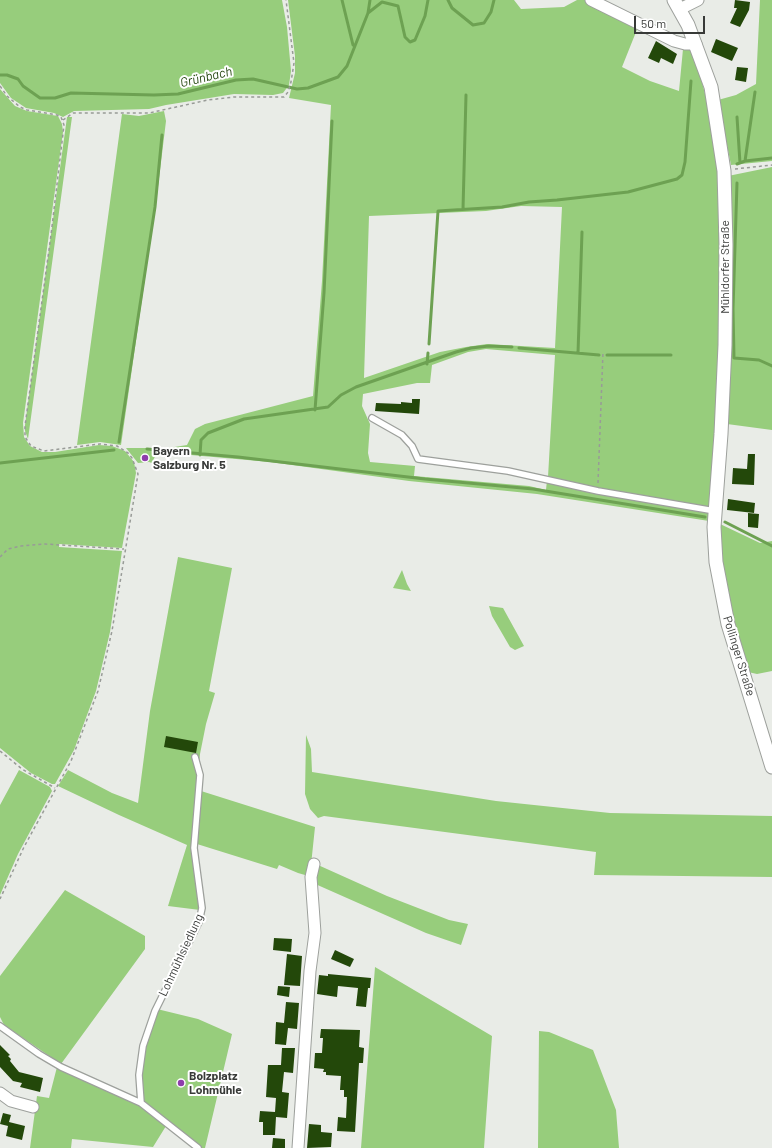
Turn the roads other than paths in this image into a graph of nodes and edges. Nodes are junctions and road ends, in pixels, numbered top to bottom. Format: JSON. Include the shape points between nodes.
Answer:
{"nodes":[{"id":1,"x":591,"y":0,"type":"edge"},
{"id":2,"x":698,"y":0,"type":"edge"},
{"id":3,"x":677,"y":5,"type":"edge"},
{"id":4,"x":696,"y":44,"type":"junction"},
{"id":5,"x":372,"y":418,"type":"dead end"},
{"id":6,"x":715,"y":511,"type":"junction"},
{"id":7,"x":715,"y":543,"type":"joint"},
{"id":8,"x":195,"y":757,"type":"dead end"},
{"id":9,"x":772,"y":766,"type":"edge"},
{"id":10,"x":314,"y":864,"type":"dead end"},
{"id":11,"x":0,"y":1026,"type":"edge"},
{"id":12,"x":0,"y":1093,"type":"edge"},
{"id":13,"x":142,"y":1103,"type":"junction"},
{"id":14,"x":33,"y":1107,"type":"dead end"},
{"id":15,"x":198,"y":1148,"type":"edge"},
{"id":16,"x":298,"y":1148,"type":"edge"}],
"edges":[{"from":1,"to":4,"type":"street","via":[[674,40]]},
{"from":2,"to":3,"type":"street"},
{"from":3,"to":4,"type":"street","name":"Mühldorfer Straße"},
{"from":4,"to":6,"type":"street","name":"Mühldorfer Straße","via":[[711,87],[724,171],[724,379]]},
{"from":5,"to":6,"type":"lane","via":[[402,435],[412,446],[418,459],[508,471]]},
{"from":6,"to":7,"type":"street","name":"Mühldorfer Straße"},
{"from":7,"to":9,"type":"street","name":"Pollinger Straße","via":[[726,617]]},
{"from":8,"to":13,"type":"lane","name":"Lohmühlsiedlung","via":[[200,775],[194,848],[202,908],[199,922],[155,1011],[144,1046],[139,1075]]},
{"from":10,"to":16,"type":"street","via":[[311,877],[315,933]]},
{"from":11,"to":13,"type":"lane","via":[[61,1067]]},
{"from":12,"to":14,"type":"street","via":[[11,1102]]},
{"from":13,"to":15,"type":"lane"}]}
